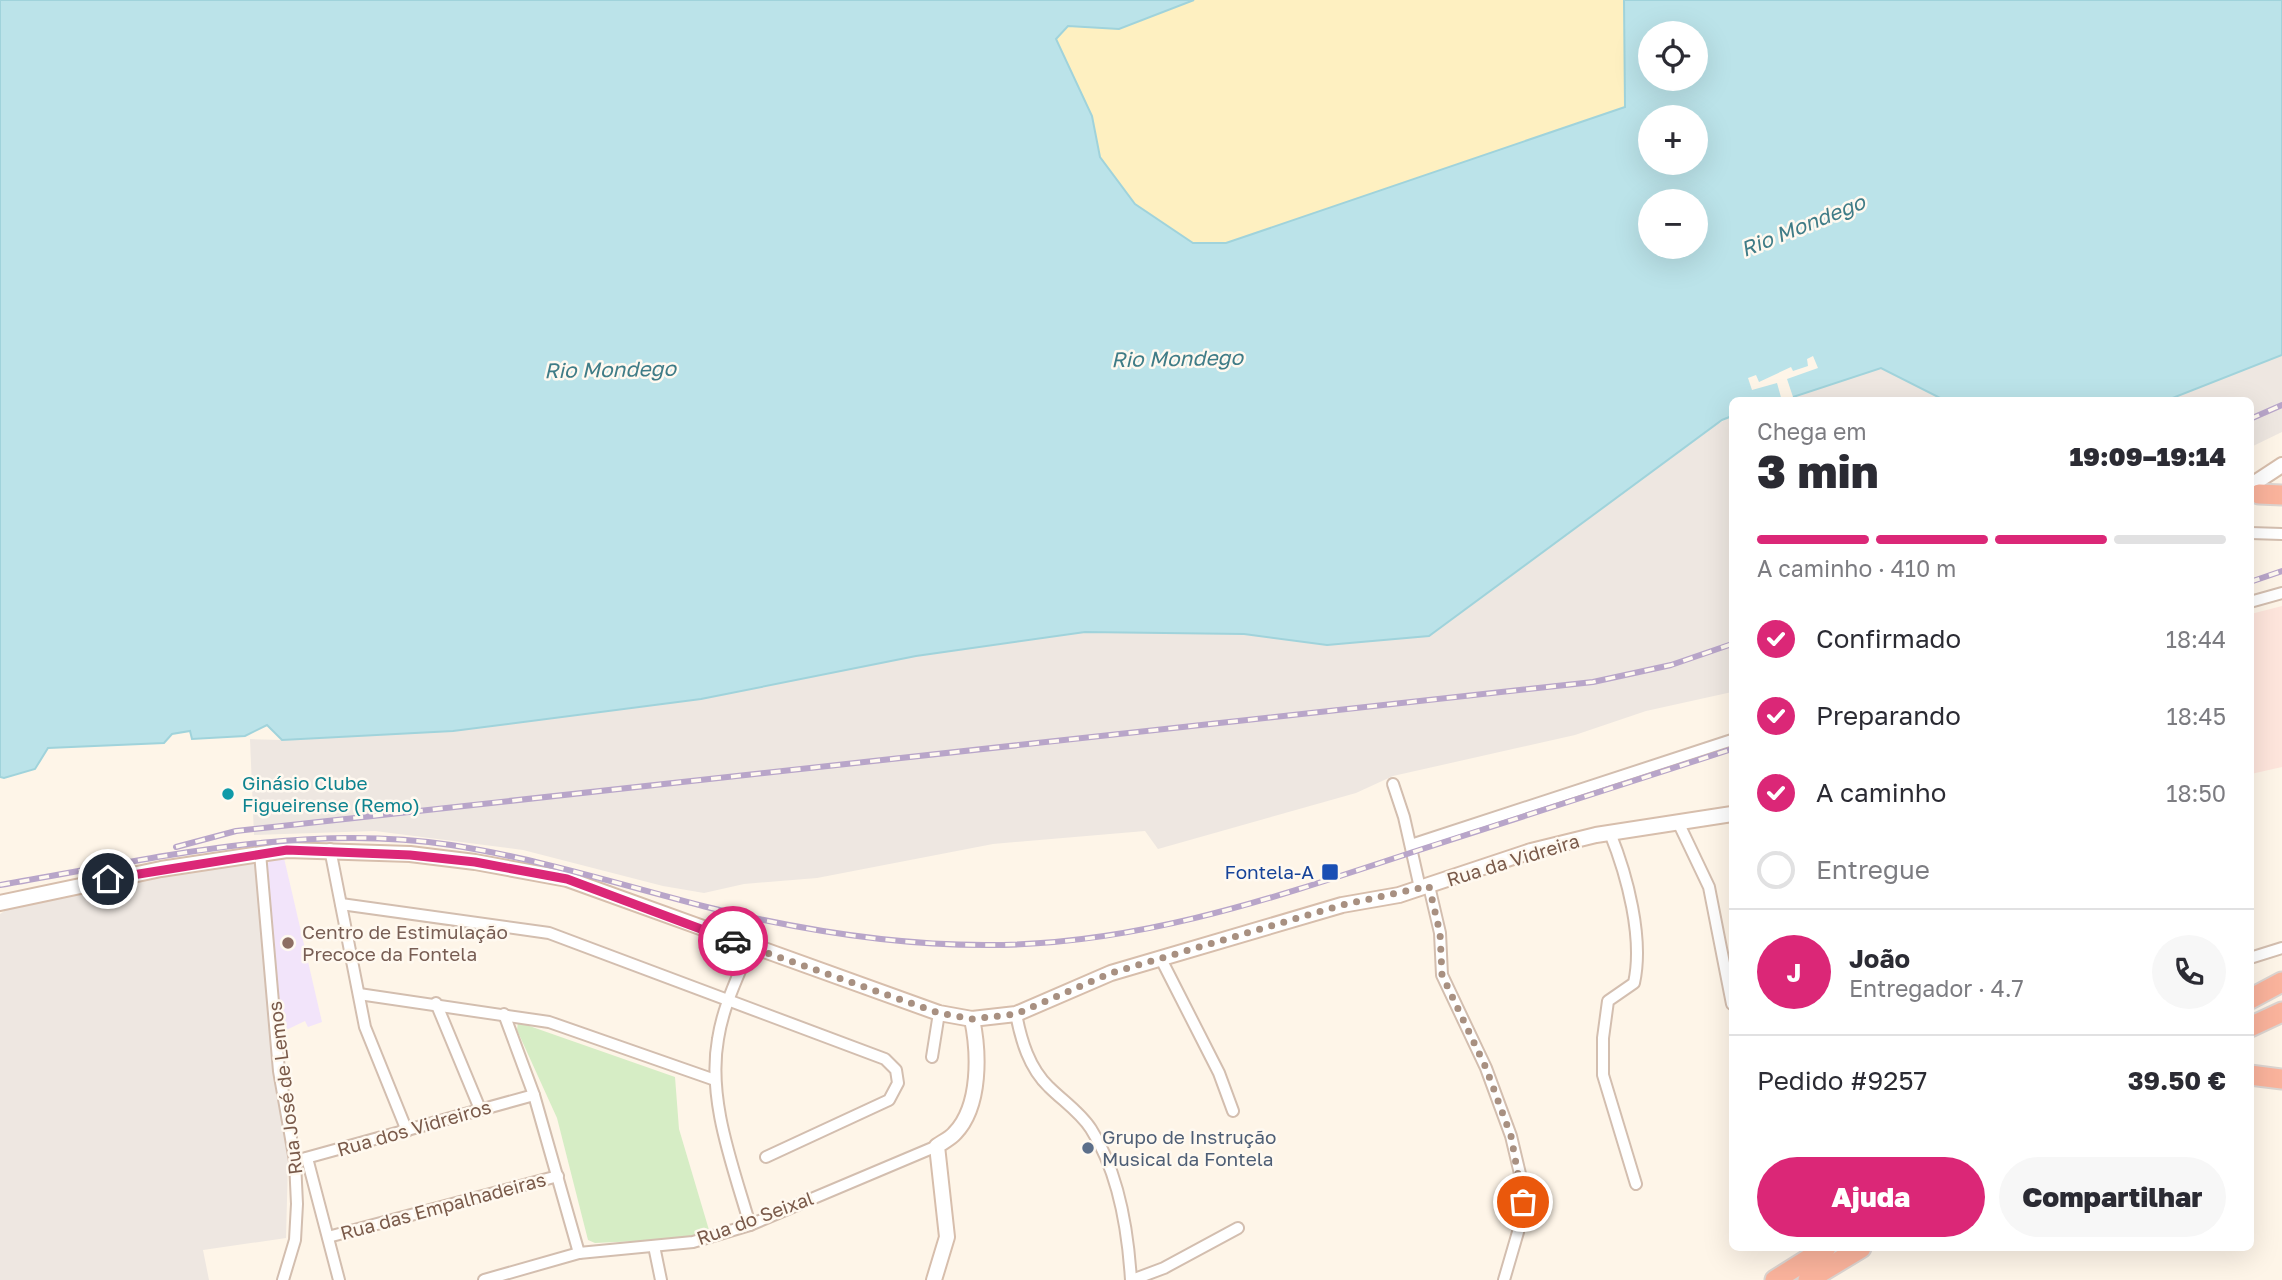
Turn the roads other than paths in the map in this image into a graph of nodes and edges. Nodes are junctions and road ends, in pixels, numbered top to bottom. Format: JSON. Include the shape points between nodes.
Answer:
{"nodes":[{"id":1,"x":2282,"y":465,"type":"edge"},
{"id":2,"x":2282,"y":487,"type":"edge"},
{"id":3,"x":2254,"y":491,"type":"edge"},
{"id":4,"x":2254,"y":492,"type":"edge"},
{"id":5,"x":2254,"y":492,"type":"edge"},
{"id":6,"x":2282,"y":495,"type":"edge"},
{"id":7,"x":2254,"y":533,"type":"edge"},
{"id":8,"x":2282,"y":534,"type":"edge"},
{"id":9,"x":2282,"y":593,"type":"edge"},
{"id":10,"x":2254,"y":601,"type":"edge"},
{"id":11,"x":1729,"y":741,"type":"edge"},
{"id":12,"x":1393,"y":784,"type":"dead end"},
{"id":13,"x":1729,"y":814,"type":"edge"},
{"id":14,"x":1678,"y":822,"type":"junction"},
{"id":15,"x":1610,"y":833,"type":"junction"},
{"id":16,"x":1410,"y":845,"type":"junction"},
{"id":17,"x":330,"y":849,"type":"junction"},
{"id":18,"x":260,"y":853,"type":"junction"},
{"id":19,"x":1424,"y":887,"type":"junction"},
{"id":20,"x":0,"y":902,"type":"edge"},
{"id":21,"x":341,"y":904,"type":"junction"},
{"id":22,"x":750,"y":947,"type":"junction"},
{"id":23,"x":2282,"y":948,"type":"edge"},
{"id":24,"x":2254,"y":957,"type":"edge"},
{"id":25,"x":1161,"y":959,"type":"junction"},
{"id":26,"x":2282,"y":982,"type":"edge"},
{"id":27,"x":1729,"y":989,"type":"edge"},
{"id":28,"x":359,"y":994,"type":"junction"},
{"id":29,"x":2282,"y":994,"type":"edge"},
{"id":30,"x":2254,"y":997,"type":"edge"},
{"id":31,"x":727,"y":1001,"type":"junction"},
{"id":32,"x":436,"y":1003,"type":"junction"},
{"id":33,"x":2254,"y":1005,"type":"edge"},
{"id":34,"x":2282,"y":1012,"type":"edge"},
{"id":35,"x":939,"y":1013,"type":"junction"},
{"id":36,"x":503,"y":1014,"type":"junction"},
{"id":37,"x":1016,"y":1014,"type":"junction"},
{"id":38,"x":972,"y":1019,"type":"junction"},
{"id":39,"x":2254,"y":1025,"type":"edge"},
{"id":40,"x":932,"y":1057,"type":"dead end"},
{"id":41,"x":2254,"y":1076,"type":"edge"},
{"id":42,"x":2282,"y":1079,"type":"edge"},
{"id":43,"x":715,"y":1080,"type":"junction"},
{"id":44,"x":534,"y":1096,"type":"junction"},
{"id":45,"x":480,"y":1109,"type":"junction"},
{"id":46,"x":1233,"y":1111,"type":"dead end"},
{"id":47,"x":407,"y":1131,"type":"junction"},
{"id":48,"x":937,"y":1146,"type":"junction"},
{"id":49,"x":307,"y":1157,"type":"junction"},
{"id":50,"x":766,"y":1157,"type":"dead end"},
{"id":51,"x":295,"y":1161,"type":"junction"},
{"id":52,"x":558,"y":1175,"type":"junction"},
{"id":53,"x":1636,"y":1184,"type":"dead end"},
{"id":54,"x":750,"y":1225,"type":"junction"},
{"id":55,"x":1238,"y":1228,"type":"dead end"},
{"id":56,"x":328,"y":1237,"type":"junction"},
{"id":57,"x":654,"y":1246,"type":"junction"},
{"id":58,"x":1821,"y":1251,"type":"edge"},
{"id":59,"x":1856,"y":1251,"type":"edge"},
{"id":60,"x":579,"y":1253,"type":"junction"},
{"id":61,"x":282,"y":1280,"type":"edge"},
{"id":62,"x":339,"y":1280,"type":"edge"},
{"id":63,"x":484,"y":1280,"type":"edge"},
{"id":64,"x":661,"y":1280,"type":"edge"},
{"id":65,"x":934,"y":1280,"type":"edge"},
{"id":66,"x":1132,"y":1280,"type":"edge"},
{"id":67,"x":1504,"y":1280,"type":"edge"},
{"id":68,"x":1775,"y":1280,"type":"edge"},
{"id":69,"x":1808,"y":1280,"type":"edge"}],
"edges":[{"from":1,"to":3,"type":"street"},
{"from":2,"to":4,"type":"street"},
{"from":5,"to":6,"type":"highway"},
{"from":7,"to":8,"type":"street"},
{"from":9,"to":10,"type":"street"},
{"from":11,"to":16,"type":"street"},
{"from":12,"to":16,"type":"street"},
{"from":13,"to":14,"type":"street","name":"Rua da Vidreira"},
{"from":14,"to":15,"type":"street","name":"Rua da Vidreira"},
{"from":14,"to":27,"type":"street","via":[[1709,887]]},
{"from":15,"to":19,"type":"street","name":"Rua da Vidreira","via":[[1531,851]]},
{"from":15,"to":53,"type":"street","via":[[1625,870],[1639,962],[1634,983],[1608,1001],[1603,1074]]},
{"from":16,"to":19,"type":"street"},
{"from":17,"to":18,"type":"street","name":"Rua da Vidreira"},
{"from":17,"to":21,"type":"street"},
{"from":17,"to":22,"type":"street","name":"Rua da Vidreira","via":[[475,862],[567,879]]},
{"from":18,"to":20,"type":"street","name":"Rua da Vidreira"},
{"from":18,"to":51,"type":"street","name":"Rua José de Lemos","via":[[279,1071]]},
{"from":19,"to":25,"type":"street","name":"Rua da Vidreira","via":[[1342,905]]},
{"from":19,"to":67,"type":"street","via":[[1440,933],[1442,975],[1486,1068],[1521,1178],[1523,1202]]},
{"from":21,"to":28,"type":"street"},
{"from":21,"to":31,"type":"street","via":[[549,933]]},
{"from":22,"to":31,"type":"street"},
{"from":22,"to":35,"type":"street","name":"Rua da Vidreira"},
{"from":23,"to":24,"type":"street"},
{"from":25,"to":37,"type":"street","name":"Rua da Vidreira","via":[[1111,973]]},
{"from":25,"to":46,"type":"street","via":[[1219,1073]]},
{"from":26,"to":30,"type":"highway"},
{"from":28,"to":32,"type":"street"},
{"from":28,"to":47,"type":"street","via":[[365,1027]]},
{"from":29,"to":33,"type":"highway"},
{"from":31,"to":43,"type":"street"},
{"from":31,"to":50,"type":"street","via":[[885,1059],[898,1075],[895,1093],[885,1103]]},
{"from":32,"to":36,"type":"street"},
{"from":32,"to":45,"type":"street"},
{"from":34,"to":39,"type":"highway"},
{"from":35,"to":38,"type":"street","name":"Rua da Vidreira"},
{"from":35,"to":40,"type":"street"},
{"from":36,"to":43,"type":"street","via":[[549,1022]]},
{"from":36,"to":44,"type":"street"},
{"from":37,"to":38,"type":"street","name":"Rua da Vidreira"},
{"from":37,"to":66,"type":"street","via":[[1023,1046],[1047,1086],[1066,1101],[1097,1140],[1111,1174]]},
{"from":38,"to":48,"type":"street","via":[[977,1052],[972,1103],[956,1132]]},
{"from":41,"to":42,"type":"highway"},
{"from":43,"to":54,"type":"street","via":[[726,1142]]},
{"from":44,"to":45,"type":"street","name":"Rua dos Vidreiros"},
{"from":44,"to":52,"type":"street"},
{"from":45,"to":47,"type":"street","name":"Rua dos Vidreiros"},
{"from":47,"to":49,"type":"street","name":"Rua dos Vidreiros"},
{"from":48,"to":54,"type":"street","name":"Rua do Seixal"},
{"from":48,"to":65,"type":"street","via":[[947,1237]]},
{"from":49,"to":51,"type":"street","name":"Rua dos Vidreiros"},
{"from":49,"to":56,"type":"street"},
{"from":51,"to":61,"type":"street","name":"Rua José de Lemos","via":[[296,1240]]},
{"from":52,"to":56,"type":"street","name":"Rua das Empalhadeiras"},
{"from":52,"to":60,"type":"street"},
{"from":54,"to":57,"type":"street","name":"Rua do Seixal","via":[[693,1242]]},
{"from":55,"to":66,"type":"street"},
{"from":56,"to":62,"type":"street"},
{"from":57,"to":60,"type":"street","name":"Rua do Seixal"},
{"from":57,"to":64,"type":"street"},
{"from":58,"to":68,"type":"highway"},
{"from":59,"to":69,"type":"highway"},
{"from":60,"to":63,"type":"street","name":"Rua do Seixal"}]}
